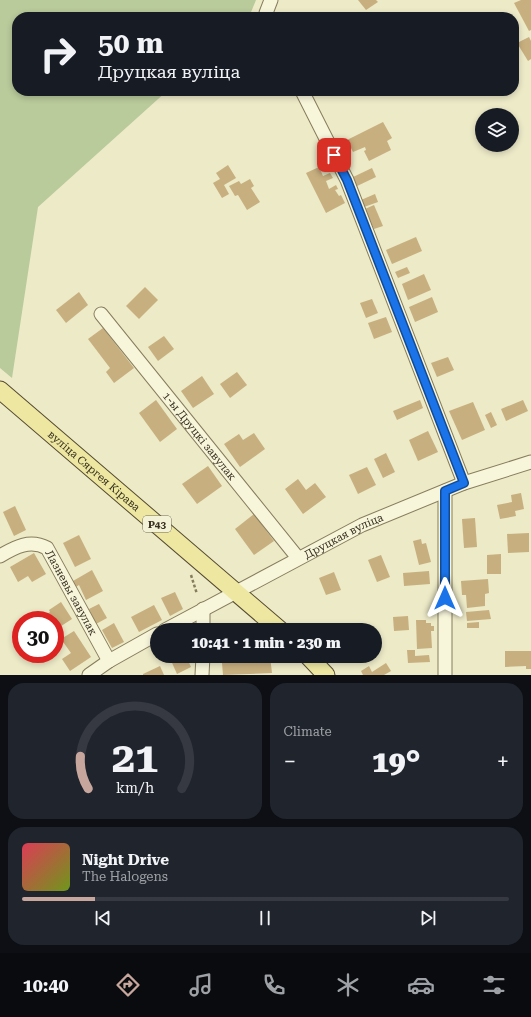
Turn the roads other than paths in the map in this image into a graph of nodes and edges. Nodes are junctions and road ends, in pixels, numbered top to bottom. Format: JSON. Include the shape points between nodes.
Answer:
{"nodes":[{"id":1,"x":271,"y":0,"type":"edge"},
{"id":2,"x":266,"y":12,"type":"edge"},
{"id":3,"x":305,"y":96,"type":"edge"},
{"id":4,"x":101,"y":314,"type":"dead end"},
{"id":5,"x":0,"y":390,"type":"edge"},
{"id":6,"x":531,"y":462,"type":"edge"},
{"id":7,"x":464,"y":483,"type":"junction"},
{"id":8,"x":445,"y":491,"type":"junction"},
{"id":9,"x":0,"y":556,"type":"edge"},
{"id":10,"x":298,"y":558,"type":"junction"},
{"id":11,"x":236,"y":591,"type":"junction"},
{"id":12,"x":203,"y":609,"type":"junction"},
{"id":13,"x":178,"y":623,"type":"edge"},
{"id":14,"x":203,"y":623,"type":"edge"},
{"id":15,"x":272,"y":623,"type":"edge"},
{"id":16,"x":150,"y":638,"type":"edge"},
{"id":17,"x":109,"y":661,"type":"junction"},
{"id":18,"x":202,"y":663,"type":"edge"},
{"id":19,"x":315,"y":663,"type":"edge"},
{"id":20,"x":89,"y":675,"type":"edge"},
{"id":21,"x":202,"y":675,"type":"edge"},
{"id":22,"x":326,"y":675,"type":"edge"},
{"id":23,"x":445,"y":675,"type":"edge"}],
"edges":[{"from":1,"to":2,"type":"street"},
{"from":3,"to":7,"type":"street","via":[[347,180]]},
{"from":4,"to":10,"type":"street","name":"1-ы Друцкі завулак"},
{"from":5,"to":11,"type":"main road","name":"вуліца Сяргея Кірава","number":"Р43"},
{"from":6,"to":7,"type":"street","name":"Друцкая вуліца"},
{"from":7,"to":8,"type":"street","name":"Друцкая вуліца"},
{"from":8,"to":10,"type":"street","name":"Друцкая вуліца","via":[[362,525]]},
{"from":8,"to":23,"type":"street"},
{"from":9,"to":17,"type":"street","name":"Лазневы завулак","via":[[28,543],[47,548]]},
{"from":10,"to":11,"type":"street","name":"Друцкая вуліца"},
{"from":11,"to":12,"type":"street","name":"Друцкая вуліца"},
{"from":11,"to":15,"type":"main road","name":"вуліца Сяргея Кірава","number":"Р43"},
{"from":12,"to":13,"type":"street","name":"Друцкая вуліца"},
{"from":12,"to":14,"type":"street"},
{"from":16,"to":17,"type":"street"},
{"from":17,"to":20,"type":"street"},
{"from":18,"to":21,"type":"street"},
{"from":19,"to":22,"type":"main road"}]}
